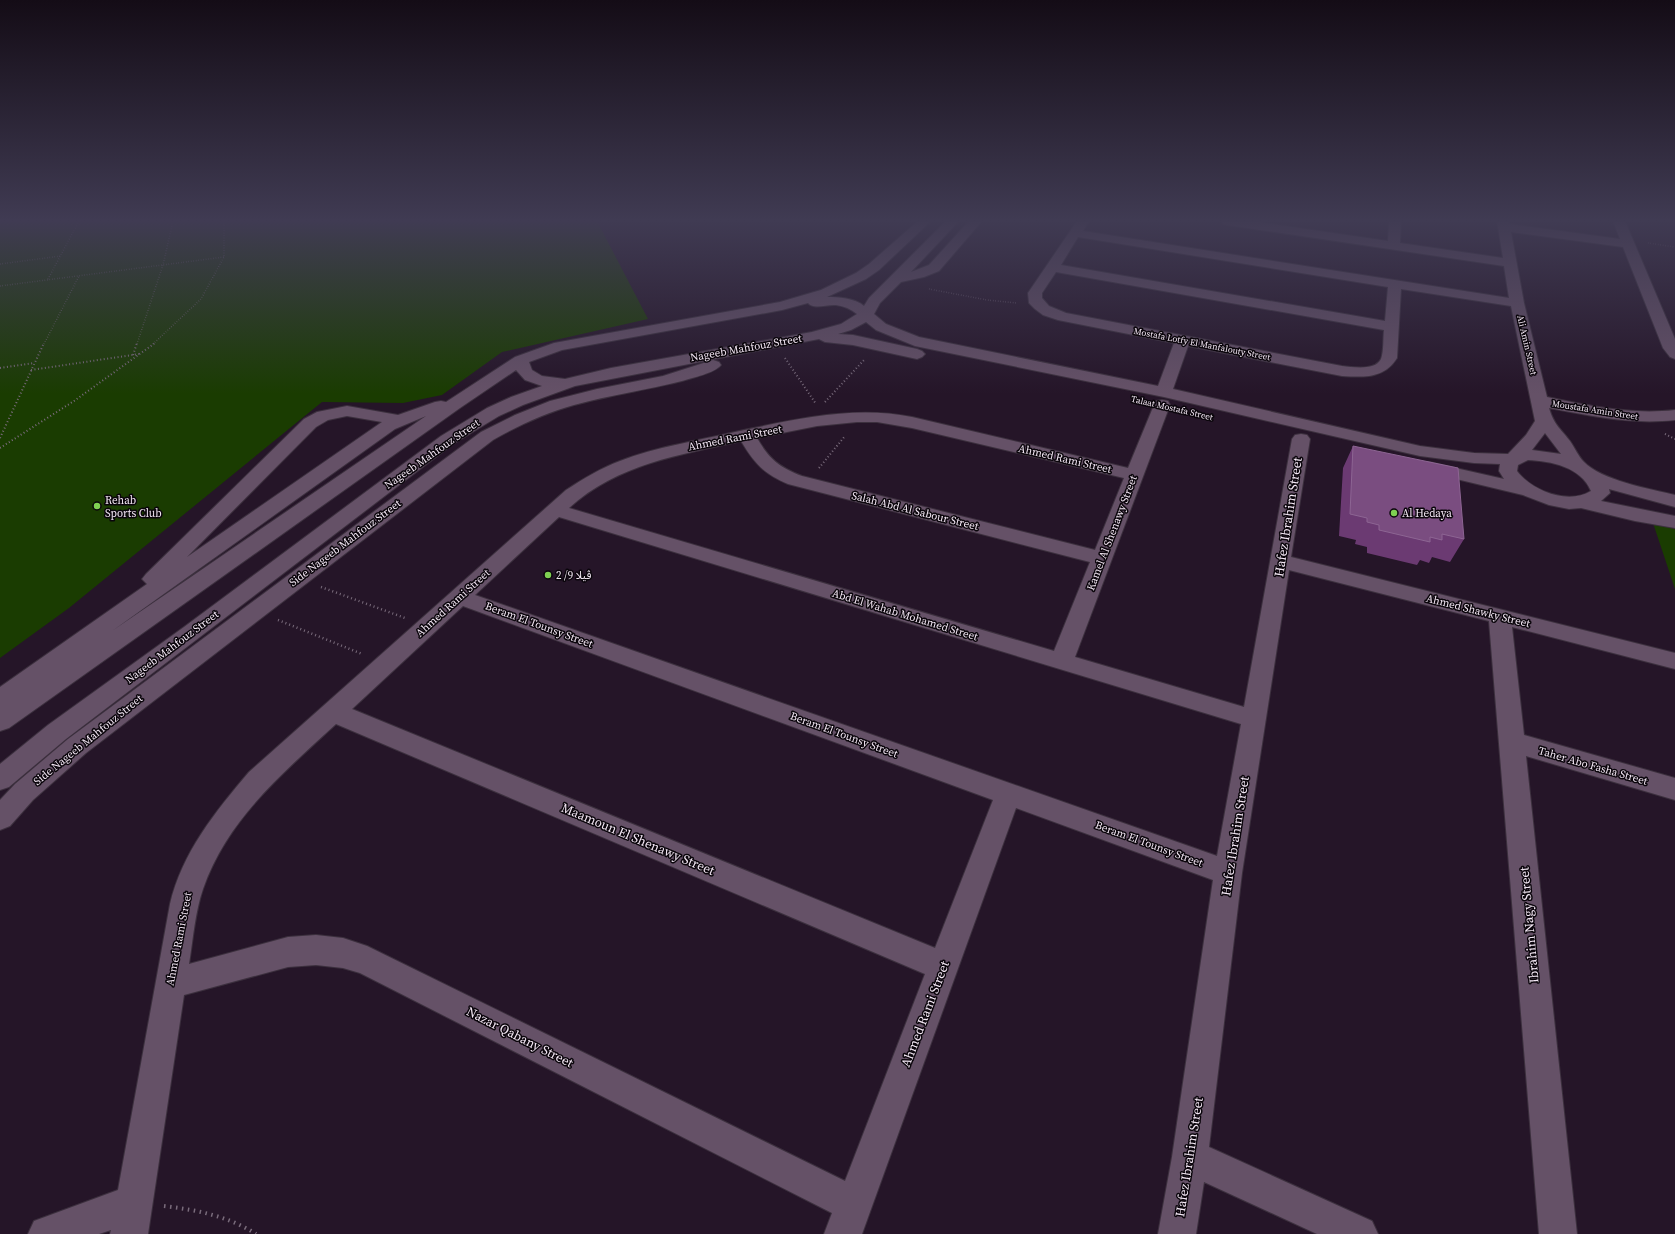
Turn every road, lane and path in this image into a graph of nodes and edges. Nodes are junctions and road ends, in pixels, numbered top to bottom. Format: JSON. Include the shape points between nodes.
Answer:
{"nodes":[{"id":1,"x":48,"y":279,"type":"joint"},
{"id":2,"x":51,"y":279,"type":"edge"},
{"id":3,"x":77,"y":279,"type":"edge"},
{"id":4,"x":158,"y":279,"type":"edge"},
{"id":5,"x":212,"y":279,"type":"edge"},
{"id":6,"x":856,"y":279,"type":"edge"},
{"id":7,"x":901,"y":279,"type":"edge"},
{"id":8,"x":1044,"y":279,"type":"edge"},
{"id":9,"x":1118,"y":279,"type":"edge"},
{"id":10,"x":1365,"y":279,"type":"edge"},
{"id":11,"x":1513,"y":279,"type":"edge"},
{"id":12,"x":1642,"y":279,"type":"edge"},
{"id":13,"x":895,"y":280,"type":"junction"},
{"id":14,"x":1395,"y":284,"type":"junction"},
{"id":15,"x":0,"y":286,"type":"edge"},
{"id":16,"x":1036,"y":303,"type":"junction"},
{"id":17,"x":1517,"y":303,"type":"junction"},
{"id":18,"x":782,"y":306,"type":"junction"},
{"id":19,"x":866,"y":315,"type":"junction"},
{"id":20,"x":1392,"y":327,"type":"junction"},
{"id":21,"x":814,"y":336,"type":"junction"},
{"id":22,"x":1183,"y":340,"type":"junction"},
{"id":23,"x":774,"y":343,"type":"junction"},
{"id":24,"x":878,"y":345,"type":"junction"},
{"id":25,"x":734,"y":351,"type":"junction"},
{"id":26,"x":140,"y":354,"type":"junction"},
{"id":27,"x":1675,"y":354,"type":"edge"},
{"id":28,"x":133,"y":355,"type":"junction"},
{"id":29,"x":521,"y":360,"type":"junction"},
{"id":30,"x":34,"y":363,"type":"junction"},
{"id":31,"x":0,"y":368,"type":"edge"},
{"id":32,"x":31,"y":370,"type":"junction"},
{"id":33,"x":570,"y":382,"type":"junction"},
{"id":34,"x":1163,"y":399,"type":"junction"},
{"id":35,"x":1540,"y":401,"type":"junction"},
{"id":36,"x":454,"y":404,"type":"junction"},
{"id":37,"x":823,"y":414,"type":"junction"},
{"id":38,"x":1675,"y":415,"type":"edge"},
{"id":39,"x":861,"y":417,"type":"junction"},
{"id":40,"x":399,"y":420,"type":"junction"},
{"id":41,"x":1544,"y":421,"type":"junction"},
{"id":42,"x":746,"y":435,"type":"junction"},
{"id":43,"x":0,"y":438,"type":"edge"},
{"id":44,"x":1301,"y":440,"type":"junction"},
{"id":45,"x":0,"y":448,"type":"edge"},
{"id":46,"x":1513,"y":458,"type":"junction"},
{"id":47,"x":1585,"y":472,"type":"junction"},
{"id":48,"x":1134,"y":475,"type":"junction"},
{"id":49,"x":806,"y":483,"type":"junction"},
{"id":50,"x":1527,"y":490,"type":"junction"},
{"id":51,"x":1675,"y":501,"type":"edge"},
{"id":52,"x":1585,"y":503,"type":"junction"},
{"id":53,"x":555,"y":510,"type":"junction"},
{"id":54,"x":1675,"y":522,"type":"edge"},
{"id":55,"x":1102,"y":559,"type":"junction"},
{"id":56,"x":1281,"y":561,"type":"junction"},
{"id":57,"x":298,"y":578,"type":"junction"},
{"id":58,"x":460,"y":597,"type":"junction"},
{"id":59,"x":255,"y":611,"type":"junction"},
{"id":60,"x":1500,"y":617,"type":"junction"},
{"id":61,"x":109,"y":622,"type":"junction"},
{"id":62,"x":427,"y":626,"type":"junction"},
{"id":63,"x":1675,"y":661,"type":"edge"},
{"id":64,"x":1061,"y":662,"type":"junction"},
{"id":65,"x":386,"y":664,"type":"junction"},
{"id":66,"x":4,"y":710,"type":"edge"},
{"id":67,"x":333,"y":712,"type":"junction"},
{"id":68,"x":1254,"y":719,"type":"junction"},
{"id":69,"x":1512,"y":742,"type":"junction"},
{"id":70,"x":0,"y":779,"type":"edge"},
{"id":71,"x":1675,"y":789,"type":"edge"},
{"id":72,"x":1008,"y":794,"type":"junction"},
{"id":73,"x":0,"y":818,"type":"edge"},
{"id":74,"x":1228,"y":873,"type":"junction"},
{"id":75,"x":944,"y":966,"type":"junction"},
{"id":76,"x":170,"y":984,"type":"junction"},
{"id":77,"x":1190,"y":1157,"type":"junction"},
{"id":78,"x":854,"y":1205,"type":"junction"},
{"id":79,"x":131,"y":1218,"type":"edge"},
{"id":80,"x":47,"y":1234,"type":"edge"},
{"id":81,"x":256,"y":1234,"type":"edge"},
{"id":82,"x":842,"y":1234,"type":"edge"},
{"id":83,"x":1177,"y":1234,"type":"edge"},
{"id":84,"x":1359,"y":1234,"type":"edge"},
{"id":85,"x":1558,"y":1234,"type":"edge"}],
"edges":[{"from":1,"to":2,"type":"path"},
{"from":1,"to":15,"type":"path"},
{"from":3,"to":30,"type":"path"},
{"from":4,"to":28,"type":"path"},
{"from":5,"to":26,"type":"path","via":[[201,299],[159,340]]},
{"from":6,"to":18,"type":"street","via":[[826,293]]},
{"from":7,"to":13,"type":"street"},
{"from":8,"to":16,"type":"street","via":[[1035,293]]},
{"from":9,"to":20,"type":"street"},
{"from":10,"to":14,"type":"street"},
{"from":11,"to":17,"type":"street","name":"Ali Amin Street"},
{"from":12,"to":27,"type":"street","via":[[1670,348]]},
{"from":13,"to":16,"type":"path","via":[[987,300]]},
{"from":13,"to":19,"type":"street","name":"Nageeb Mahfouz Street","via":[[874,301]]},
{"from":14,"to":17,"type":"street"},
{"from":14,"to":20,"type":"street","name":"Mostafa Lotfy El Manfalouty Street"},
{"from":16,"to":22,"type":"street","name":"Mostafa Lotfy El Manfalouty Street","via":[[1043,309],[1063,317]]},
{"from":17,"to":35,"type":"street","name":"Ali Amin Street"},
{"from":18,"to":19,"type":"street","name":"Talaat Mostafa Street","via":[[838,302],[856,306]]},
{"from":18,"to":29,"type":"street","via":[[580,342],[539,352]]},
{"from":19,"to":21,"type":"street","name":"Nageeb Mahfouz Street","via":[[846,327]]},
{"from":19,"to":34,"type":"street","name":"Talaat Mostafa Street","via":[[881,327],[915,341]]},
{"from":20,"to":22,"type":"street","name":"Mostafa Lotfy El Manfalouty Street","via":[[1390,358],[1387,364],[1380,368],[1357,372],[1342,372]]},
{"from":21,"to":23,"type":"street","name":"Nageeb Mahfouz Street"},
{"from":21,"to":24,"type":"street","name":"Talaat Mostafa Street"},
{"from":22,"to":34,"type":"street","name":"Kamel Al Shenawy Street"},
{"from":23,"to":25,"type":"street","name":"Nageeb Mahfouz Street"},
{"from":23,"to":37,"type":"path"},
{"from":24,"to":34,"type":"street","name":"Talaat Mostafa Street"},
{"from":24,"to":37,"type":"path"},
{"from":25,"to":33,"type":"street","name":"Nageeb Mahfouz Street"},
{"from":25,"to":57,"type":"street","name":"Side Nageeb Mahfouz Street","via":[[718,363],[696,372],[670,380],[580,398],[547,407],[516,420],[487,436]]},
{"from":26,"to":28,"type":"path"},
{"from":26,"to":45,"type":"path","via":[[74,401]]},
{"from":28,"to":32,"type":"path"},
{"from":29,"to":33,"type":"street","via":[[521,368],[527,375],[538,380],[552,383]]},
{"from":29,"to":36,"type":"street"},
{"from":30,"to":31,"type":"path"},
{"from":30,"to":32,"type":"path"},
{"from":32,"to":43,"type":"path"},
{"from":33,"to":70,"type":"street","name":"Nageeb Mahfouz Street","via":[[493,412],[447,440],[147,667],[62,728]]},
{"from":34,"to":44,"type":"street","name":"Talaat Mostafa Street"},
{"from":34,"to":46,"type":"street","name":"Talaat Mostafa Street","via":[[1420,451],[1467,458]]},
{"from":34,"to":48,"type":"street","name":"Kamel Al Shenawy Street"},
{"from":35,"to":38,"type":"street","name":"Moustafa Amin Street","via":[[1630,416]]},
{"from":35,"to":41,"type":"street","name":"Ali Amin Street"},
{"from":36,"to":40,"type":"street","via":[[435,407]]},
{"from":36,"to":66,"type":"street"},
{"from":37,"to":39,"type":"street","name":"Ahmed Rami Street"},
{"from":37,"to":42,"type":"street","name":"Ahmed Rami Street"},
{"from":39,"to":48,"type":"street","name":"Ahmed Rami Street","via":[[895,419]]},
{"from":39,"to":49,"type":"path"},
{"from":40,"to":61,"type":"street"},
{"from":40,"to":61,"type":"street","via":[[347,411],[323,416],[310,422]]},
{"from":41,"to":46,"type":"street","via":[[1532,439]]},
{"from":41,"to":47,"type":"street","name":"Ali Amin Street"},
{"from":42,"to":49,"type":"street","name":"Salah Abd Al Sabour Street","via":[[768,467]]},
{"from":42,"to":53,"type":"street","name":"Ahmed Rami Street","via":[[664,452],[615,468],[572,494]]},
{"from":44,"to":50,"type":"street","name":"Talaat Mostafa Street"},
{"from":44,"to":56,"type":"street","name":"Hafez Ibrahim Street"},
{"from":46,"to":47,"type":"street","name":"Talaat Mostafa Street","via":[[1537,455],[1566,462]]},
{"from":46,"to":50,"type":"street","via":[[1507,463],[1506,469],[1510,476]]},
{"from":47,"to":51,"type":"street","via":[[1627,489]]},
{"from":47,"to":52,"type":"street","name":"Ali Amin Street","via":[[1599,485],[1601,493],[1596,499]]},
{"from":48,"to":55,"type":"street","name":"Kamel Al Shenawy Street"},
{"from":49,"to":55,"type":"street","name":"Salah Abd Al Sabour Street"},
{"from":50,"to":52,"type":"street","via":[[1556,501]]},
{"from":52,"to":54,"type":"street"},
{"from":53,"to":58,"type":"street","name":"Ahmed Rami Street"},
{"from":53,"to":64,"type":"street","name":"Abd El Wahab Mohamed Street"},
{"from":55,"to":64,"type":"street","name":"Kamel Al Shenawy Street"},
{"from":56,"to":60,"type":"street","name":"Ahmed Shawky Street"},
{"from":56,"to":68,"type":"street","name":"Hafez Ibrahim Street"},
{"from":57,"to":59,"type":"street","name":"Side Nageeb Mahfouz Street"},
{"from":57,"to":62,"type":"path"},
{"from":58,"to":62,"type":"street","name":"Ahmed Rami Street"},
{"from":58,"to":72,"type":"street","name":"Beram El Tounsy Street"},
{"from":59,"to":65,"type":"path"},
{"from":59,"to":73,"type":"street","name":"Side Nageeb Mahfouz Street","via":[[77,746],[24,792]]},
{"from":60,"to":63,"type":"street","name":"Ahmed Shawky Street"},
{"from":60,"to":69,"type":"street","name":"Ibrahim Nagy Street"},
{"from":61,"to":66,"type":"street"},
{"from":62,"to":65,"type":"street","name":"Ahmed Rami Street"},
{"from":64,"to":68,"type":"street","name":"Abd El Wahab Mohamed Street"},
{"from":65,"to":67,"type":"street","name":"Ahmed Rami Street"},
{"from":67,"to":75,"type":"street","name":"Maamoun El Shenawy Street"},
{"from":67,"to":76,"type":"street","name":"Ahmed Rami Street","via":[[258,780],[230,812],[207,848],[190,885],[180,924]]},
{"from":68,"to":74,"type":"street","name":"Hafez Ibrahim Street"},
{"from":69,"to":71,"type":"street","name":"Taher Abo Fasha Street"},
{"from":69,"to":85,"type":"street","name":"Ibrahim Nagy Street"},
{"from":72,"to":74,"type":"street","name":"Beram El Tounsy Street"},
{"from":72,"to":75,"type":"street","name":"Ahmed Rami Street"},
{"from":74,"to":77,"type":"street","name":"Hafez Ibrahim Street"},
{"from":75,"to":78,"type":"street","name":"Ahmed Rami Street"},
{"from":76,"to":78,"type":"street","name":"Nazar Qabany Street","via":[[288,952],[316,950],[343,953],[367,961]]},
{"from":76,"to":79,"type":"street","name":"Ahmed Rami Street"},
{"from":77,"to":83,"type":"street","name":"Hafez Ibrahim Street"},
{"from":77,"to":84,"type":"street"},
{"from":78,"to":82,"type":"street","name":"Ahmed Rami Street"},
{"from":79,"to":80,"type":"street"},
{"from":79,"to":81,"type":"path","via":[[205,1212],[243,1225]]}]}
